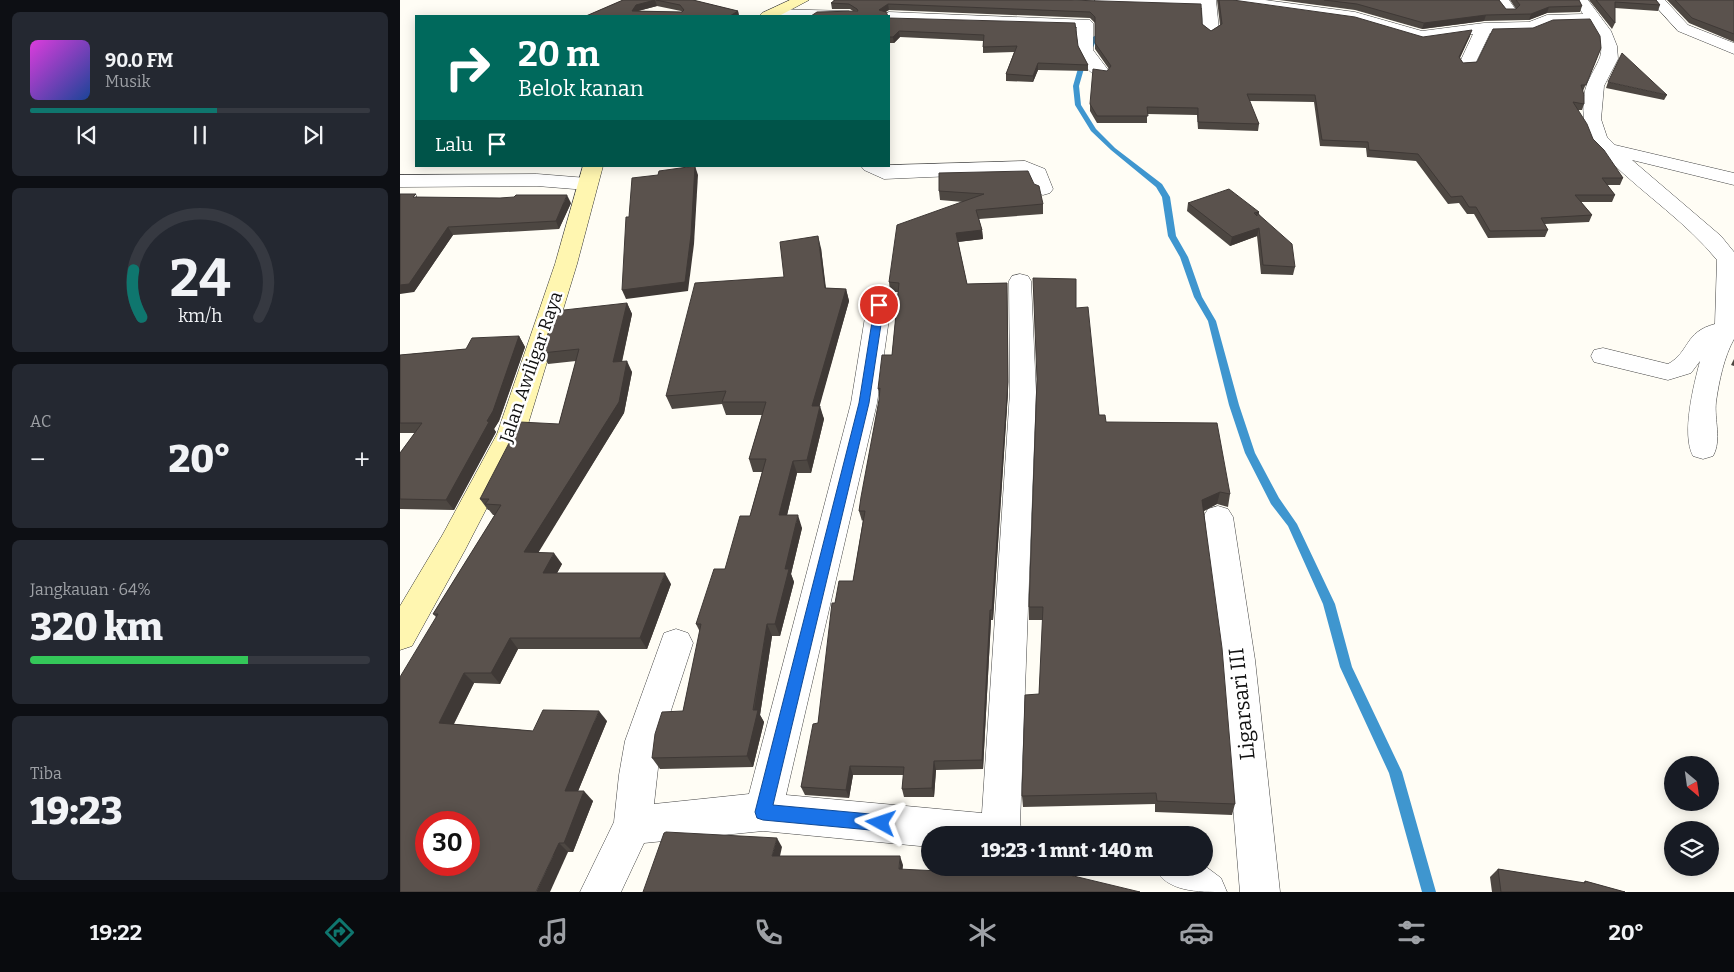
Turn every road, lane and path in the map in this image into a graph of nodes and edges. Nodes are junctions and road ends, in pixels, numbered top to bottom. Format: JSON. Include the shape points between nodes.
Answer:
{"nodes":[{"id":1,"x":802,"y":0,"type":"edge"},
{"id":2,"x":1234,"y":0,"type":"edge"},
{"id":3,"x":1581,"y":0,"type":"edge"},
{"id":4,"x":1658,"y":0,"type":"edge"},
{"id":5,"x":1087,"y":1,"type":"edge"},
{"id":6,"x":1142,"y":1,"type":"edge"},
{"id":7,"x":1208,"y":2,"type":"edge"},
{"id":8,"x":1069,"y":6,"type":"edge"},
{"id":9,"x":770,"y":15,"type":"edge"},
{"id":10,"x":890,"y":17,"type":"edge"},
{"id":11,"x":1594,"y":18,"type":"junction"},
{"id":12,"x":1069,"y":22,"type":"junction"},
{"id":13,"x":1484,"y":28,"type":"junction"},
{"id":14,"x":1211,"y":30,"type":"edge"},
{"id":15,"x":1734,"y":50,"type":"edge"},
{"id":16,"x":1467,"y":64,"type":"edge"},
{"id":17,"x":1101,"y":71,"type":"edge"},
{"id":18,"x":1609,"y":149,"type":"junction"},
{"id":19,"x":873,"y":167,"type":"edge"},
{"id":20,"x":590,"y":175,"type":"edge"},
{"id":21,"x":1734,"y":179,"type":"edge"},
{"id":22,"x":408,"y":181,"type":"edge"},
{"id":23,"x":1043,"y":189,"type":"dead end"},
{"id":24,"x":400,"y":196,"type":"edge"},
{"id":25,"x":1020,"y":281,"type":"dead end"},
{"id":26,"x":879,"y":305,"type":"dead end"},
{"id":27,"x":1730,"y":330,"type":"edge"},
{"id":28,"x":1603,"y":356,"type":"dead end"},
{"id":29,"x":1703,"y":449,"type":"dead end"},
{"id":30,"x":1218,"y":517,"type":"dead end"},
{"id":31,"x":400,"y":636,"type":"edge"},
{"id":32,"x":676,"y":644,"type":"dead end"},
{"id":33,"x":763,"y":812,"type":"junction"},
{"id":34,"x":633,"y":825,"type":"junction"},
{"id":35,"x":1000,"y":826,"type":"edge"},
{"id":36,"x":921,"y":827,"type":"edge"},
{"id":37,"x":1185,"y":876,"type":"edge"},
{"id":38,"x":600,"y":892,"type":"edge"},
{"id":39,"x":1207,"y":892,"type":"edge"},
{"id":40,"x":1260,"y":892,"type":"edge"}],
"edges":[{"from":1,"to":9,"type":"street"},
{"from":2,"to":13,"type":"street","via":[[1355,17],[1422,36]]},
{"from":3,"to":11,"type":"street"},
{"from":4,"to":15,"type":"street","via":[[1683,28]]},
{"from":5,"to":6,"type":"street"},
{"from":6,"to":7,"type":"street"},
{"from":7,"to":14,"type":"street"},
{"from":8,"to":12,"type":"street"},
{"from":10,"to":12,"type":"street"},
{"from":11,"to":13,"type":"street","via":[[1547,20],[1530,27]]},
{"from":11,"to":18,"type":"street","via":[[1609,46],[1610,59],[1595,86],[1592,119],[1598,139]]},
{"from":12,"to":17,"type":"street","via":[[1085,23],[1086,56]]},
{"from":13,"to":16,"type":"street"},
{"from":18,"to":21,"type":"street"},
{"from":18,"to":27,"type":"street","via":[[1713,241],[1728,259]]},
{"from":19,"to":23,"type":"street","via":[[884,173],[1025,166],[1038,173]]},
{"from":20,"to":22,"type":"street","via":[[537,180]]},
{"from":20,"to":31,"type":"street","name":"Jalan Awiligar Raya","via":[[566,264],[511,434]]},
{"from":22,"to":24,"type":"street"},
{"from":25,"to":35,"type":"street","via":[[1023,392]]},
{"from":26,"to":33,"type":"street","via":[[864,403]]},
{"from":27,"to":28,"type":"street","via":[[1707,336],[1677,371],[1668,372]]},
{"from":27,"to":29,"type":"street","via":[[1715,351],[1703,404]]},
{"from":30,"to":40,"type":"street","name":"Ligarsari III","via":[[1238,660]]},
{"from":32,"to":34,"type":"street","via":[[643,741],[636,775]]},
{"from":33,"to":34,"type":"street"},
{"from":33,"to":36,"type":"street"},
{"from":34,"to":38,"type":"street"},
{"from":37,"to":39,"type":"street"}]}
